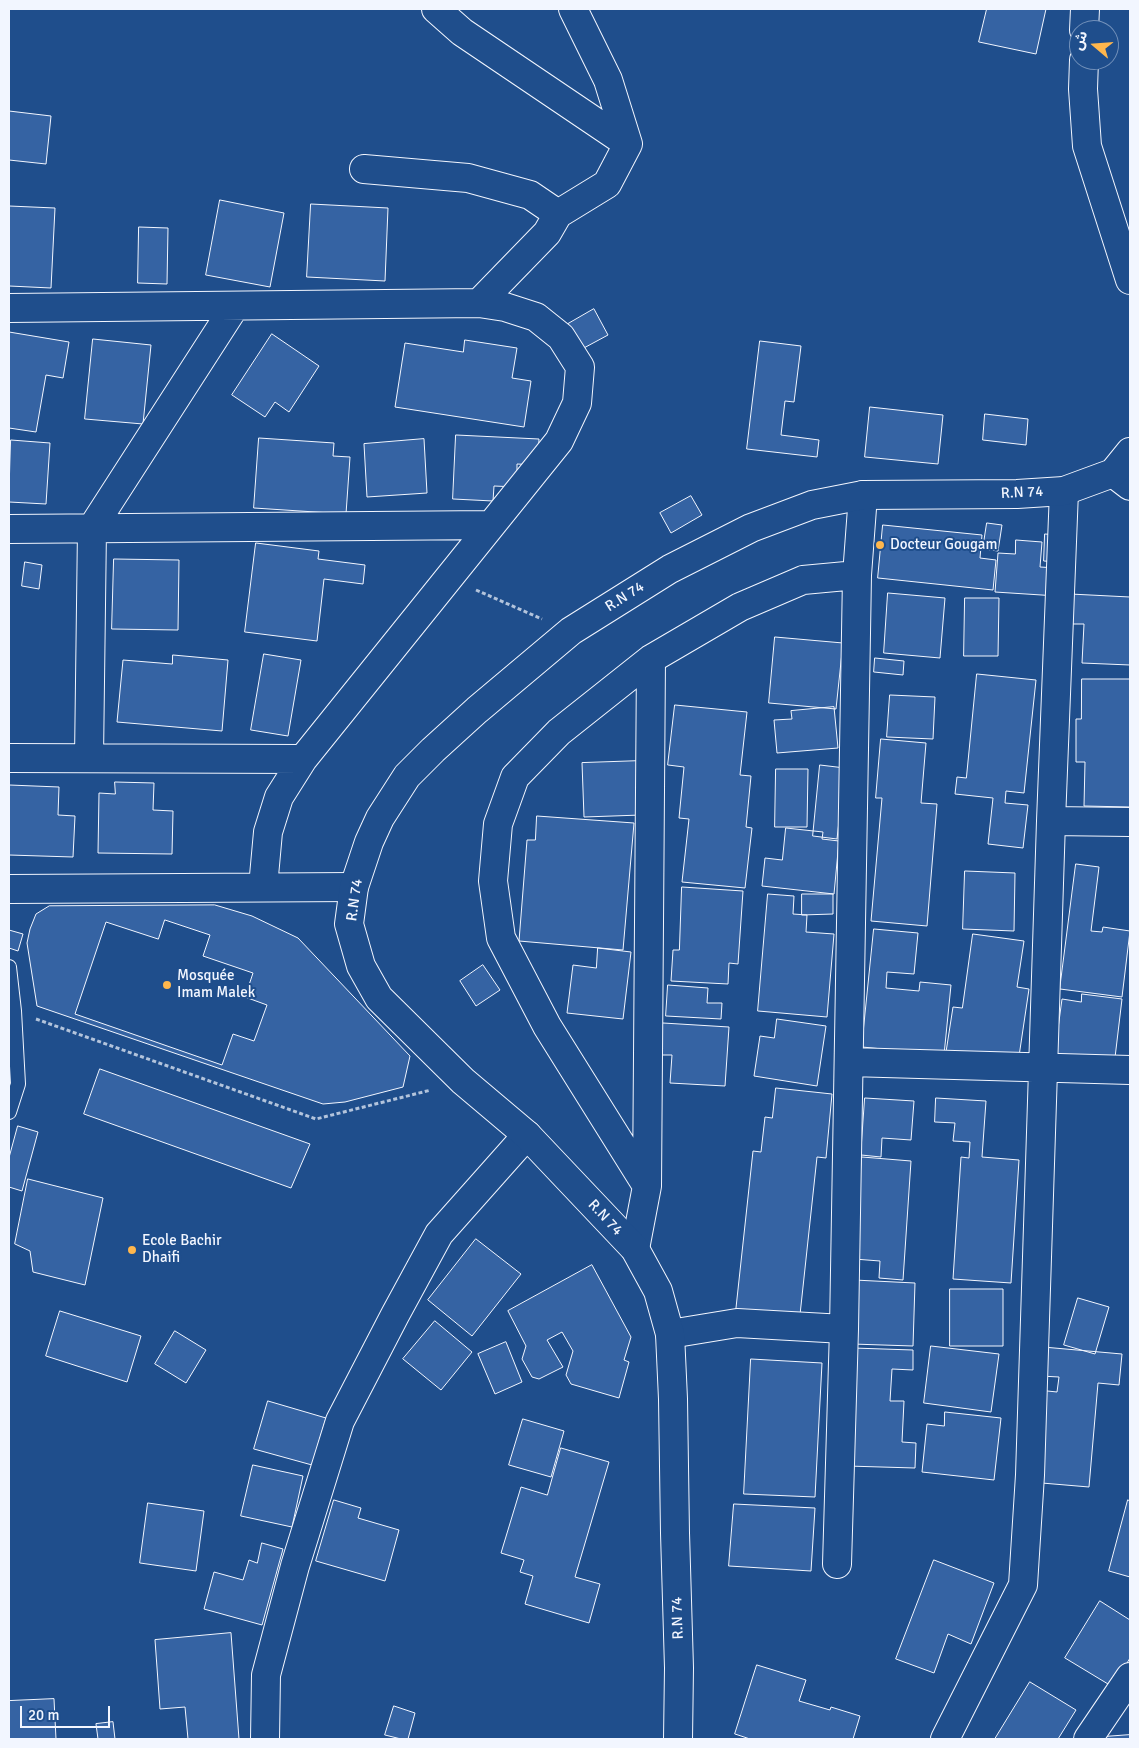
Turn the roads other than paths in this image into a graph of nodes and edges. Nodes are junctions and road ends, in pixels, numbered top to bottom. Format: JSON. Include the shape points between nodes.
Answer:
{"nodes":[{"id":1,"x":436,"y":9,"type":"edge"},
{"id":2,"x":573,"y":9,"type":"edge"},
{"id":3,"x":1084,"y":70,"type":"edge"},
{"id":4,"x":628,"y":144,"type":"junction"},
{"id":5,"x":364,"y":169,"type":"dead end"},
{"id":6,"x":558,"y":214,"type":"junction"},
{"id":7,"x":1130,"y":280,"type":"edge"},
{"id":8,"x":479,"y":303,"type":"junction"},
{"id":9,"x":236,"y":306,"type":"junction"},
{"id":10,"x":9,"y":308,"type":"edge"},
{"id":11,"x":1130,"y":452,"type":"edge"},
{"id":12,"x":1121,"y":479,"type":"edge"},
{"id":13,"x":1064,"y":491,"type":"junction"},
{"id":14,"x":863,"y":495,"type":"junction"},
{"id":15,"x":491,"y":524,"type":"junction"},
{"id":16,"x":92,"y":528,"type":"junction"},
{"id":17,"x":9,"y":529,"type":"edge"},
{"id":18,"x":857,"y":575,"type":"junction"},
{"id":19,"x":651,"y":659,"type":"junction"},
{"id":20,"x":9,"y":758,"type":"edge"},
{"id":21,"x":89,"y":758,"type":"junction"},
{"id":22,"x":303,"y":759,"type":"junction"},
{"id":23,"x":1051,"y":821,"type":"junction"},
{"id":24,"x":1130,"y":822,"type":"edge"},
{"id":25,"x":264,"y":887,"type":"junction"},
{"id":26,"x":354,"y":887,"type":"junction"},
{"id":27,"x":9,"y":889,"type":"edge"},
{"id":28,"x":9,"y":968,"type":"edge"},
{"id":29,"x":849,"y":1062,"type":"junction"},
{"id":30,"x":1043,"y":1068,"type":"junction"},
{"id":31,"x":1130,"y":1070,"type":"edge"},
{"id":32,"x":9,"y":1112,"type":"edge"},
{"id":33,"x":528,"y":1135,"type":"junction"},
{"id":34,"x":647,"y":1186,"type":"junction"},
{"id":35,"x":635,"y":1249,"type":"junction"},
{"id":36,"x":844,"y":1329,"type":"junction"},
{"id":37,"x":670,"y":1334,"type":"junction"},
{"id":38,"x":837,"y":1564,"type":"dead end"},
{"id":39,"x":1130,"y":1677,"type":"edge"},
{"id":40,"x":265,"y":1739,"type":"edge"},
{"id":41,"x":678,"y":1739,"type":"edge"},
{"id":42,"x":945,"y":1739,"type":"edge"},
{"id":43,"x":1088,"y":1739,"type":"edge"}],
"edges":[{"from":1,"to":4,"type":"street","via":[[462,32]]},
{"from":2,"to":4,"type":"street","via":[[608,80]]},
{"from":3,"to":7,"type":"street","via":[[1087,146]]},
{"from":4,"to":6,"type":"street","via":[[607,184]]},
{"from":5,"to":6,"type":"street","via":[[468,178],[530,195]]},
{"from":6,"to":8,"type":"street","via":[[547,233]]},
{"from":8,"to":9,"type":"street"},
{"from":8,"to":15,"type":"street","via":[[536,317],[561,337],[580,367],[577,403],[559,441]]},
{"from":9,"to":10,"type":"street"},
{"from":9,"to":16,"type":"street"},
{"from":11,"to":12,"type":"street","name":"R.N 74"},
{"from":12,"to":13,"type":"street","name":"R.N 74"},
{"from":13,"to":14,"type":"street","name":"R.N 74"},
{"from":13,"to":23,"type":"street"},
{"from":14,"to":18,"type":"street"},
{"from":14,"to":26,"type":"street","name":"R.N 74","via":[[812,505],[750,528],[670,569],[571,631],[477,710],[407,776],[380,818]]},
{"from":15,"to":16,"type":"street"},
{"from":15,"to":22,"type":"street"},
{"from":16,"to":17,"type":"street"},
{"from":16,"to":21,"type":"street"},
{"from":18,"to":19,"type":"street","via":[[803,580],[740,607]]},
{"from":18,"to":29,"type":"street"},
{"from":19,"to":34,"type":"street"},
{"from":19,"to":34,"type":"street","via":[[559,732],[515,777],[498,824],[493,881],[501,938],[547,1026]]},
{"from":20,"to":21,"type":"street"},
{"from":21,"to":22,"type":"street"},
{"from":22,"to":25,"type":"street","via":[[279,797],[268,832]]},
{"from":23,"to":24,"type":"street"},
{"from":23,"to":30,"type":"street"},
{"from":25,"to":26,"type":"street"},
{"from":25,"to":27,"type":"street"},
{"from":26,"to":33,"type":"street","name":"R.N 74","via":[[350,924],[360,966],[379,998],[463,1082]]},
{"from":28,"to":32,"type":"lane","via":[[18,1084]]},
{"from":29,"to":30,"type":"street"},
{"from":29,"to":36,"type":"street"},
{"from":30,"to":31,"type":"street"},
{"from":30,"to":42,"type":"street","via":[[1030,1475],[1023,1585]]},
{"from":33,"to":35,"type":"street","name":"R.N 74"},
{"from":33,"to":40,"type":"street","via":[[439,1234],[340,1421],[295,1566],[266,1675]]},
{"from":34,"to":35,"type":"street"},
{"from":35,"to":37,"type":"street","name":"R.N 74","via":[[658,1292]]},
{"from":36,"to":37,"type":"street","via":[[737,1323]]},
{"from":36,"to":38,"type":"street"},
{"from":37,"to":41,"type":"street","name":"R.N 74"},
{"from":39,"to":43,"type":"street"}]}
